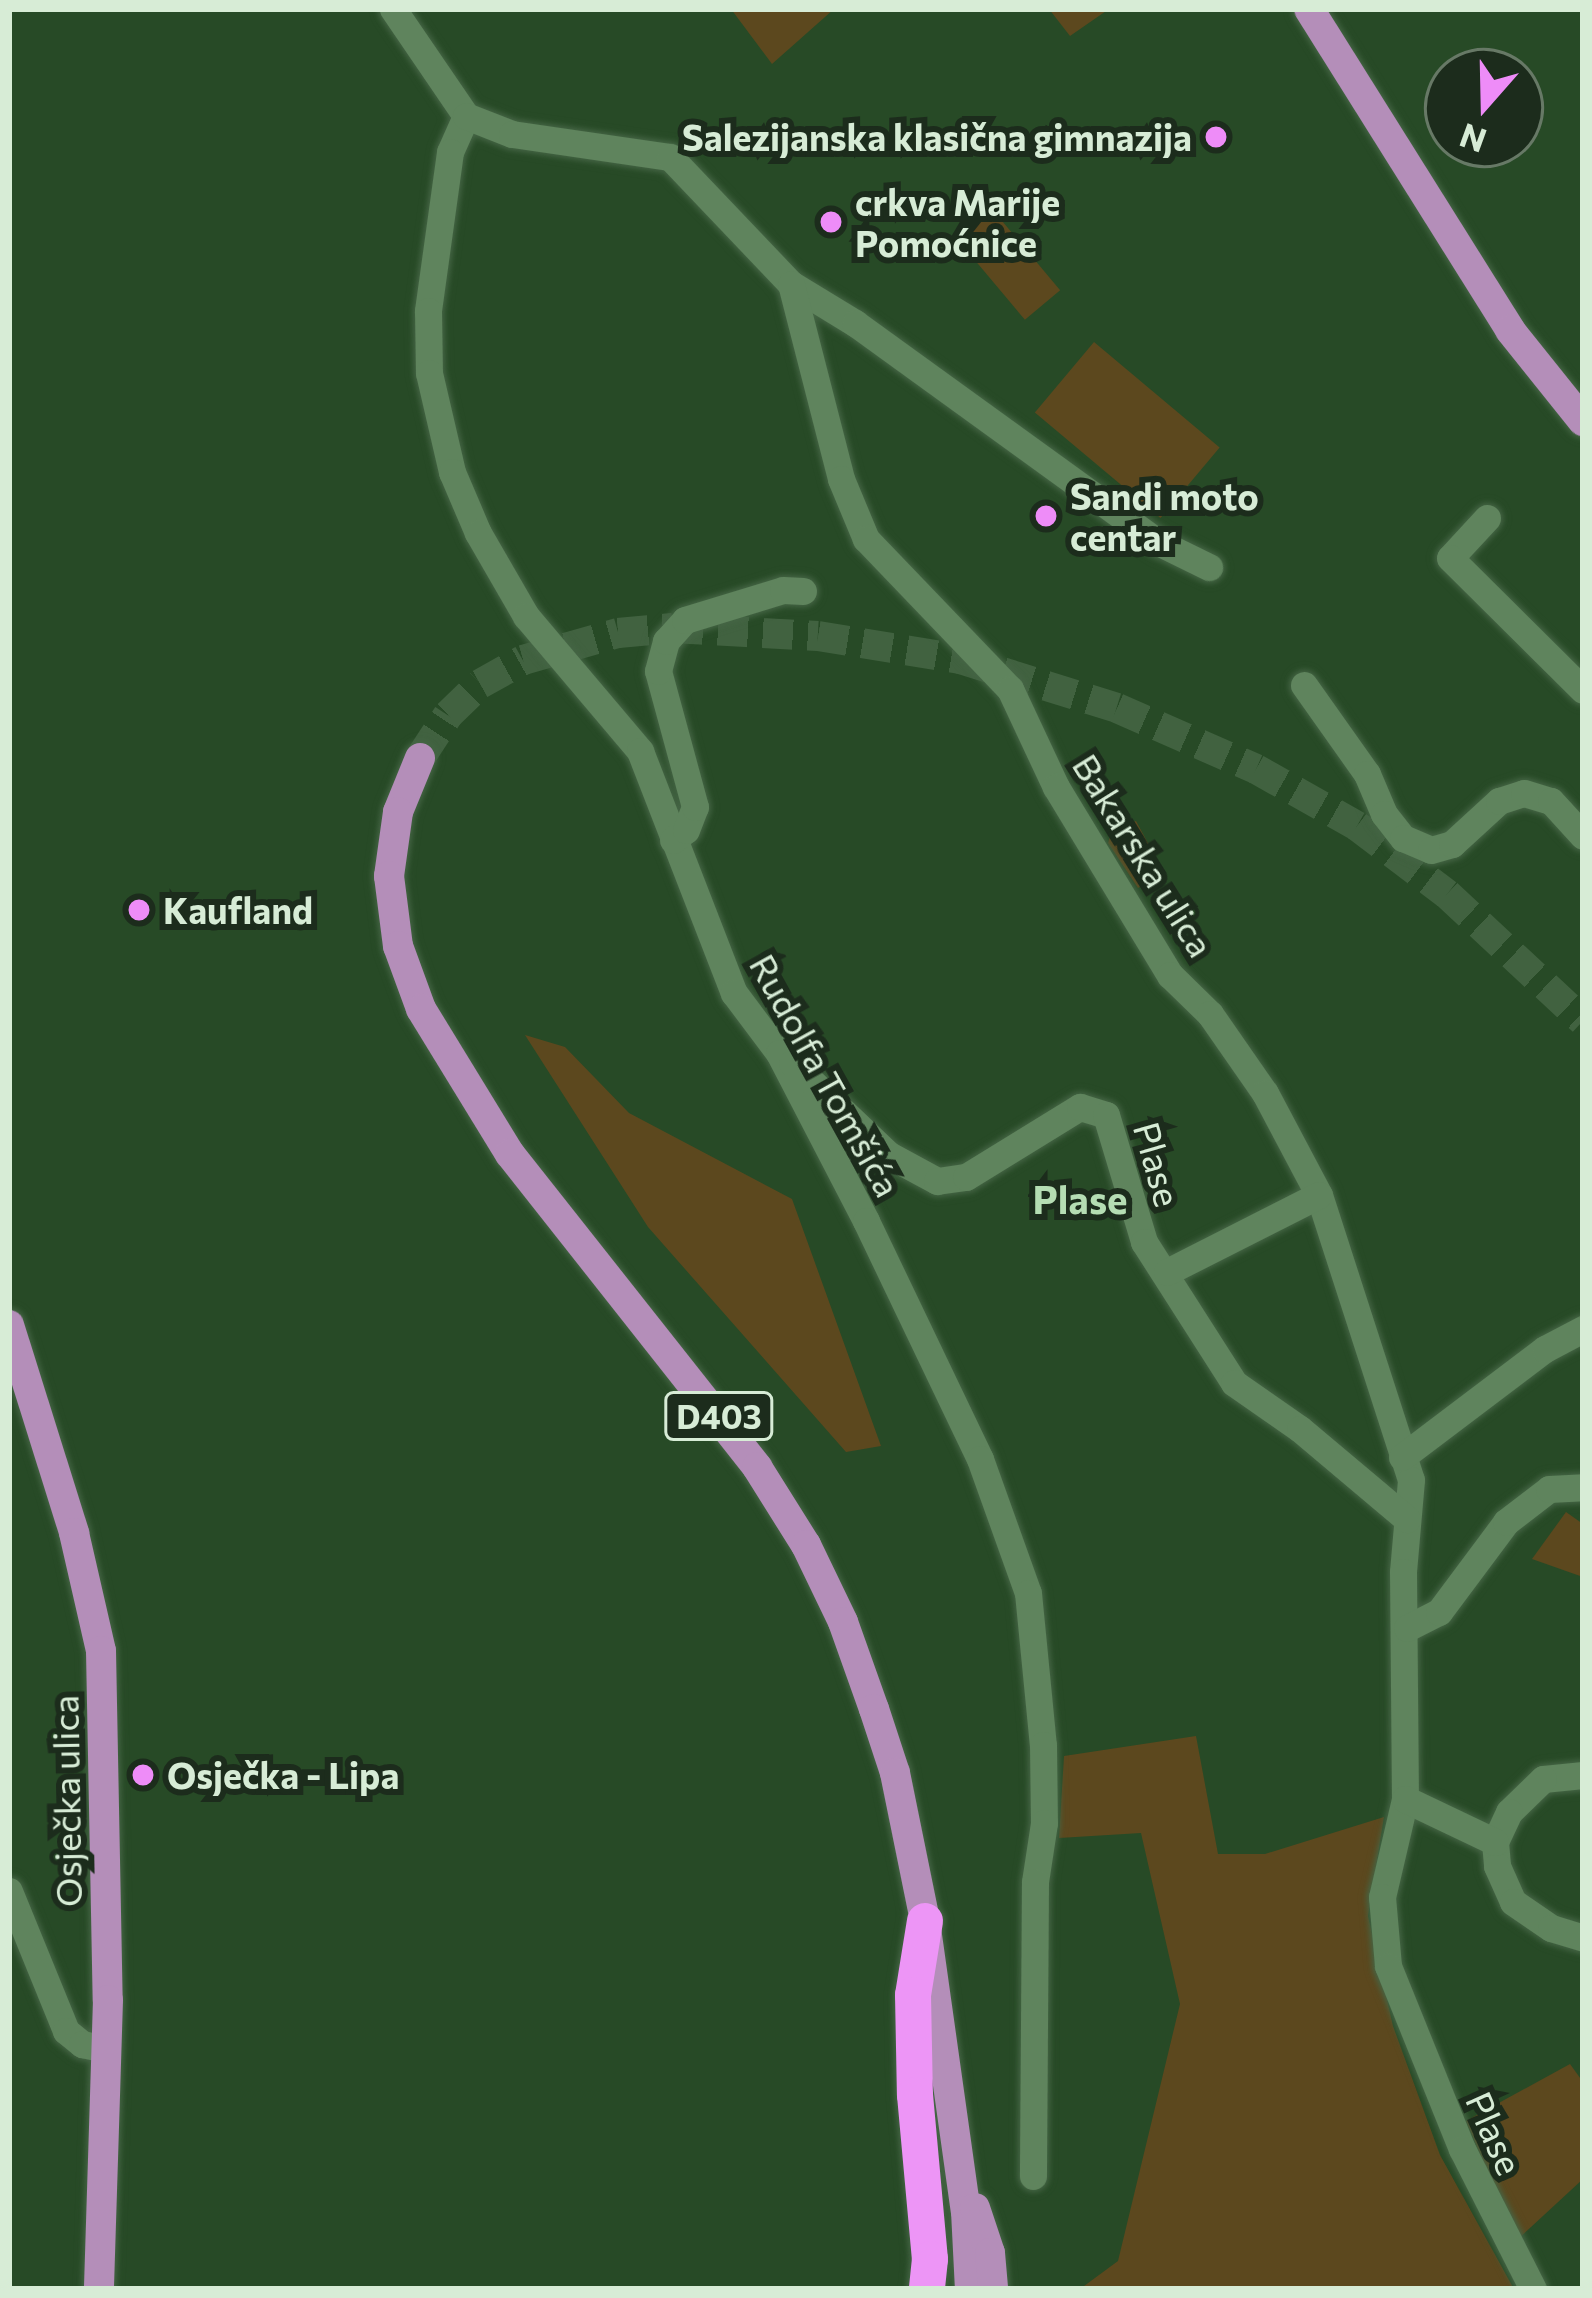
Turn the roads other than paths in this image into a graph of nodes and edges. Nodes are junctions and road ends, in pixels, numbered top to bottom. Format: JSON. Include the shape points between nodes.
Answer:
{"nodes":[{"id":1,"x":393,"y":9,"type":"edge"},
{"id":2,"x":1309,"y":9,"type":"edge"},
{"id":3,"x":466,"y":116,"type":"junction"},
{"id":4,"x":791,"y":284,"type":"junction"},
{"id":5,"x":1583,"y":421,"type":"edge"},
{"id":6,"x":1487,"y":518,"type":"dead end"},
{"id":7,"x":1209,"y":567,"type":"dead end"},
{"id":8,"x":803,"y":591,"type":"dead end"},
{"id":9,"x":1304,"y":686,"type":"dead end"},
{"id":10,"x":1583,"y":690,"type":"edge"},
{"id":11,"x":420,"y":758,"type":"tunnel mouth"},
{"id":12,"x":1583,"y":836,"type":"edge"},
{"id":13,"x":673,"y":840,"type":"junction"},
{"id":14,"x":779,"y":1053,"type":"junction"},
{"id":15,"x":1319,"y":1195,"type":"junction"},
{"id":16,"x":1167,"y":1271,"type":"junction"},
{"id":17,"x":9,"y":1325,"type":"edge"},
{"id":18,"x":1583,"y":1329,"type":"edge"},
{"id":19,"x":1402,"y":1457,"type":"junction"},
{"id":20,"x":1583,"y":1487,"type":"edge"},
{"id":21,"x":1407,"y":1519,"type":"junction"},
{"id":22,"x":1407,"y":1628,"type":"junction"},
{"id":23,"x":1583,"y":1774,"type":"edge"},
{"id":24,"x":1405,"y":1799,"type":"junction"},
{"id":25,"x":1495,"y":1842,"type":"junction"},
{"id":26,"x":9,"y":1891,"type":"edge"},
{"id":27,"x":925,"y":1921,"type":"junction"},
{"id":28,"x":1583,"y":1938,"type":"edge"},
{"id":29,"x":106,"y":2049,"type":"junction"},
{"id":30,"x":1033,"y":2176,"type":"dead end"},
{"id":31,"x":963,"y":2184,"type":"junction"},
{"id":32,"x":967,"y":2257,"type":"junction"},
{"id":33,"x":99,"y":2289,"type":"edge"},
{"id":34,"x":927,"y":2289,"type":"edge"},
{"id":35,"x":954,"y":2289,"type":"edge"},
{"id":36,"x":970,"y":2289,"type":"edge"},
{"id":37,"x":994,"y":2289,"type":"edge"},
{"id":38,"x":1533,"y":2289,"type":"edge"}],
"edges":[{"from":1,"to":3,"type":"street"},
{"from":2,"to":5,"type":"main road","via":[[1510,330]]},
{"from":3,"to":4,"type":"street","via":[[512,134],[670,157]]},
{"from":3,"to":13,"type":"street","name":"Rudolfa Tomšića","via":[[450,152],[428,311],[429,373],[446,452],[478,532],[526,616],[640,751]]},
{"from":4,"to":7,"type":"street","via":[[1158,542]]},
{"from":4,"to":15,"type":"street","name":"Bakarska ulica","via":[[841,479],[866,539],[1010,689],[1056,787],[1170,975],[1210,1014],[1265,1094]]},
{"from":6,"to":10,"type":"street","via":[[1450,558]]},
{"from":8,"to":13,"type":"street","via":[[685,620],[666,641],[658,671],[695,807]]},
{"from":9,"to":12,"type":"street","via":[[1403,838],[1431,850],[1452,844],[1499,801],[1525,793],[1551,801]]},
{"from":11,"to":27,"type":"main road","number":"D403","via":[[398,812],[388,876],[398,946],[421,1009],[510,1154],[698,1387],[806,1545],[881,1730]]},
{"from":13,"to":14,"type":"street","name":"Rudolfa Tomšića","via":[[734,993]]},
{"from":14,"to":16,"type":"street","name":"Plase","via":[[889,1155],[937,1180],[967,1177],[1080,1107],[1106,1115],[1144,1242]]},
{"from":14,"to":30,"type":"street","name":"Rudolfa Tomšića","via":[[980,1459],[1028,1593],[1044,1823],[1035,1882]]},
{"from":15,"to":16,"type":"street"},
{"from":15,"to":19,"type":"street","name":"Bakarska ulica"},
{"from":16,"to":21,"type":"street","name":"Plase","via":[[1234,1383]]},
{"from":17,"to":29,"type":"main road","name":"Osječka ulica","via":[[74,1533],[101,1651]]},
{"from":18,"to":19,"type":"street"},
{"from":19,"to":21,"type":"street","name":"Bakarska ulica","via":[[1411,1480]]},
{"from":20,"to":22,"type":"street","via":[[1549,1490],[1506,1522],[1439,1612]]},
{"from":21,"to":22,"type":"street","name":"Bakarska ulica"},
{"from":22,"to":24,"type":"street","name":"Bakarska ulica"},
{"from":23,"to":25,"type":"street","via":[[1543,1779],[1509,1812]]},
{"from":24,"to":25,"type":"street"},
{"from":24,"to":38,"type":"street","name":"Plase","via":[[1384,1868],[1388,1966],[1462,2149]]},
{"from":25,"to":28,"type":"street","via":[[1513,1902]]},
{"from":26,"to":29,"type":"street","via":[[66,2031]]},
{"from":27,"to":31,"type":"main road","number":"D403"},
{"from":27,"to":34,"type":"highway","via":[[913,1995]]},
{"from":29,"to":33,"type":"main road","name":"Osječka ulica"},
{"from":31,"to":32,"type":"main road","number":"D403"},
{"from":31,"to":37,"type":"main road","via":[[990,2253]]},
{"from":32,"to":35,"type":"main road","number":"D403"},
{"from":32,"to":36,"type":"main road","number":"D403"}]}
